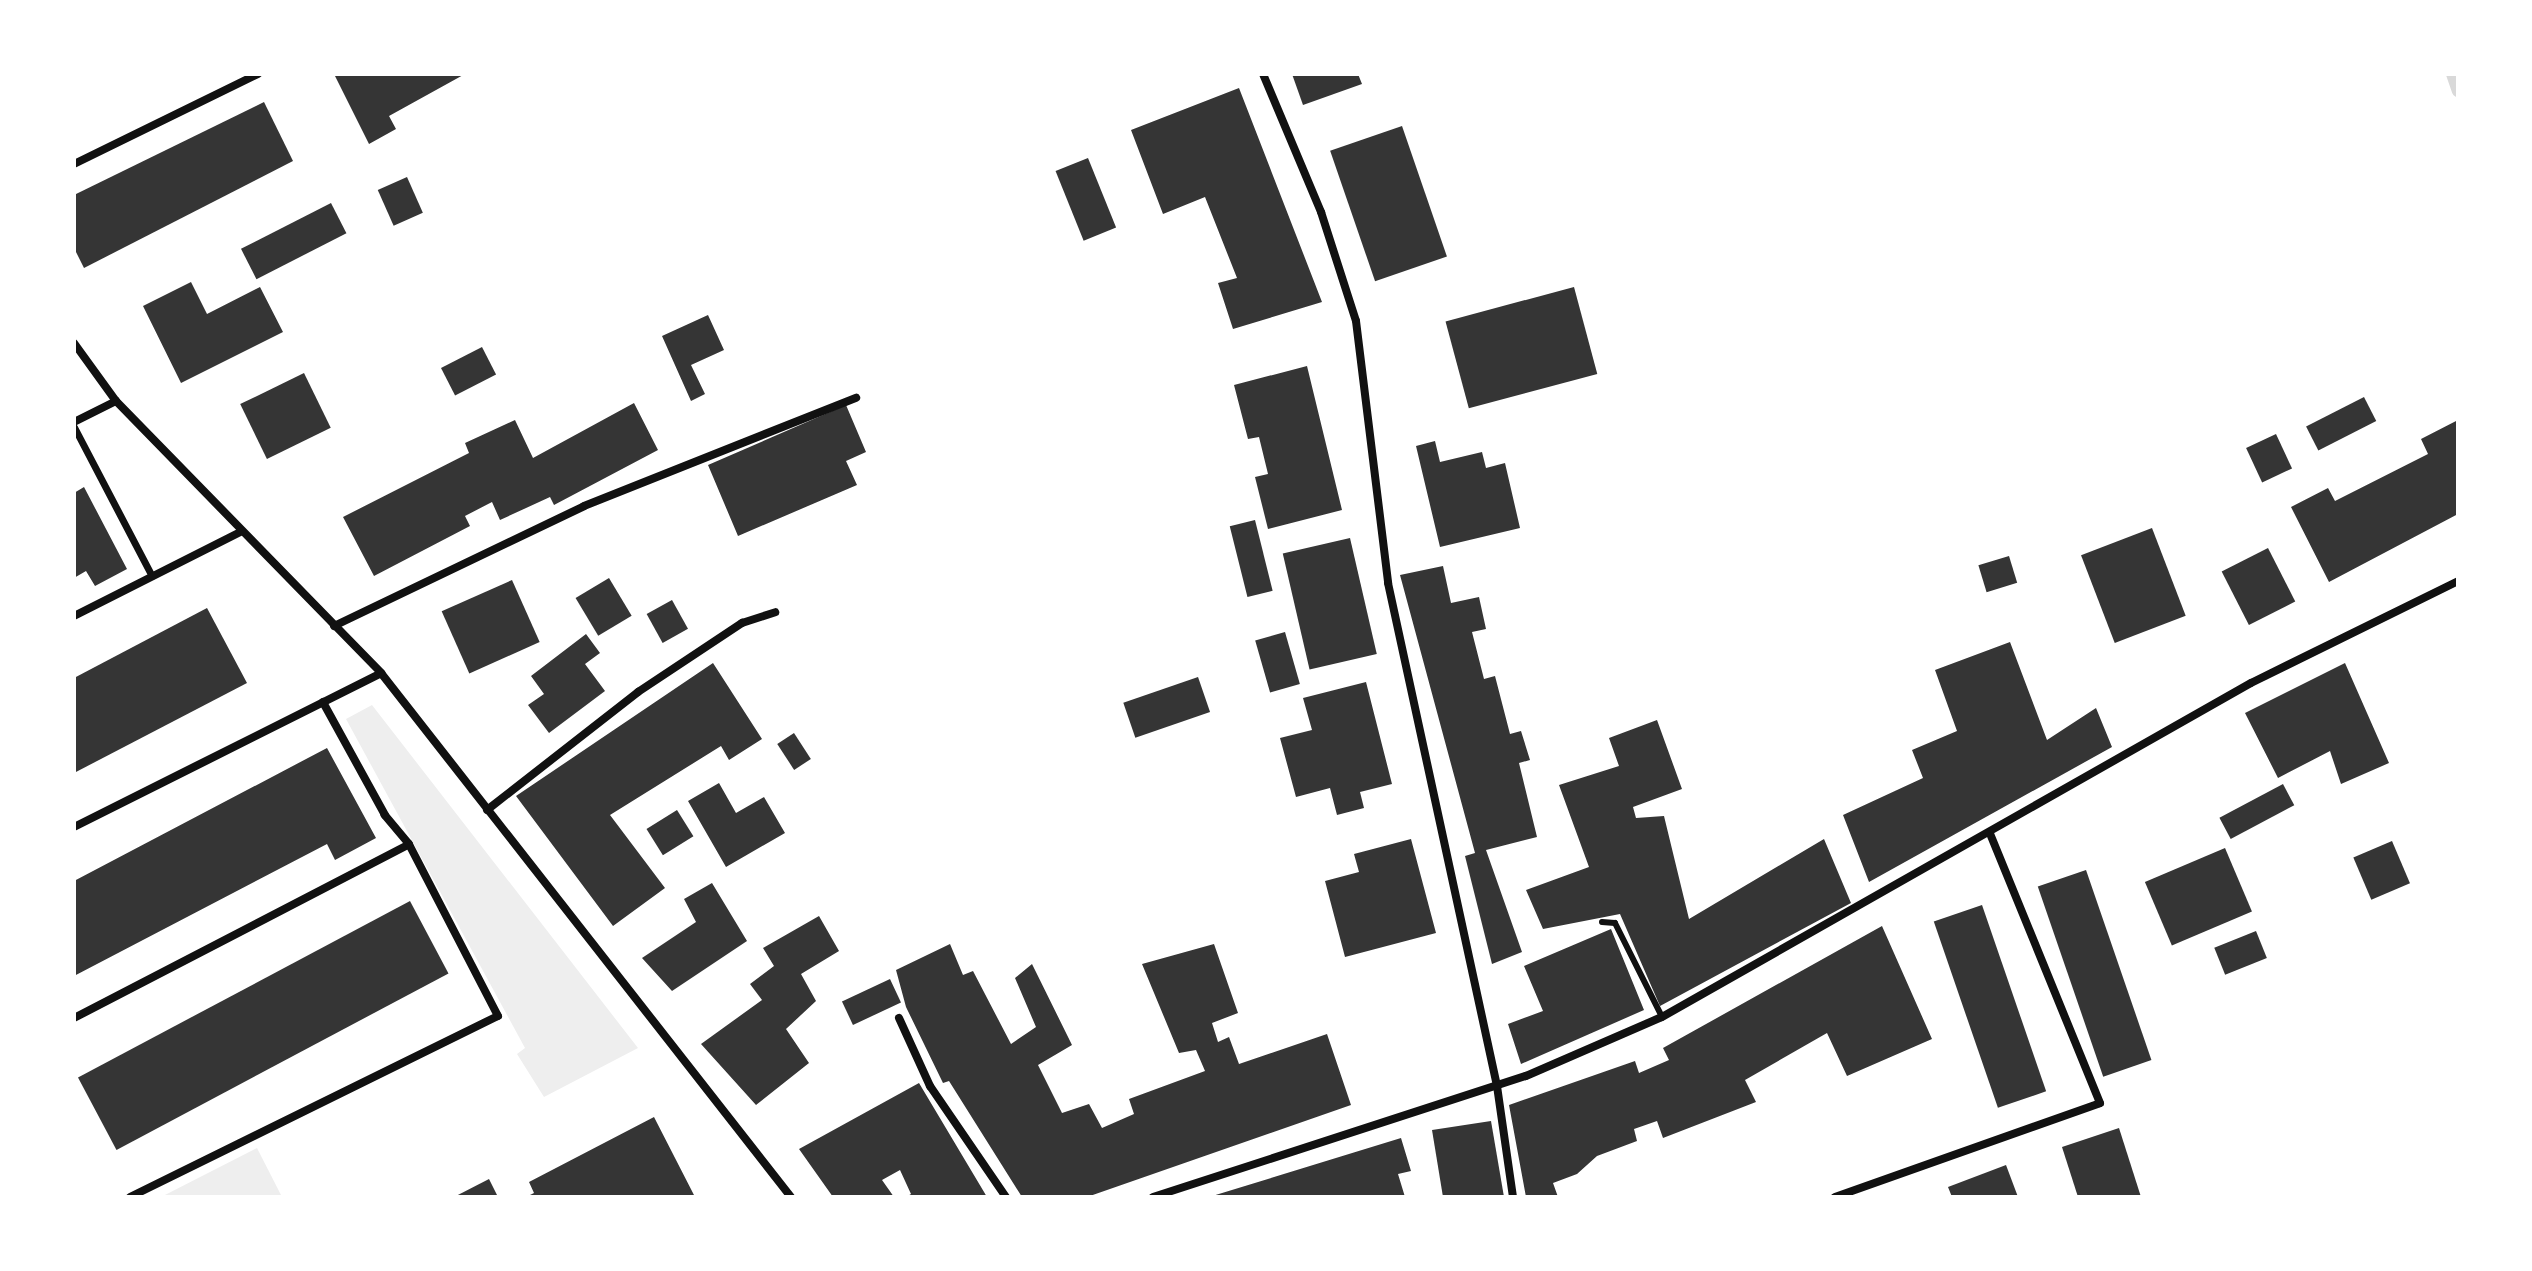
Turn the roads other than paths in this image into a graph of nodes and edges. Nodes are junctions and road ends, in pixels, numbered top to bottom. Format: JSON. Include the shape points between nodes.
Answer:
{"nodes":[{"id":1,"x":258,"y":74,"type":"edge"},
{"id":2,"x":1263,"y":74,"type":"edge"},
{"id":3,"x":74,"y":164,"type":"edge"},
{"id":4,"x":74,"y":343,"type":"edge"},
{"id":5,"x":856,"y":398,"type":"dead end"},
{"id":6,"x":116,"y":401,"type":"junction"},
{"id":7,"x":74,"y":425,"type":"edge"},
{"id":8,"x":242,"y":531,"type":"junction"},
{"id":9,"x":152,"y":576,"type":"junction"},
{"id":10,"x":2458,"y":581,"type":"edge"},
{"id":11,"x":775,"y":612,"type":"dead end"},
{"id":12,"x":74,"y":616,"type":"edge"},
{"id":13,"x":334,"y":626,"type":"junction"},
{"id":14,"x":381,"y":673,"type":"junction"},
{"id":15,"x":323,"y":702,"type":"junction"},
{"id":16,"x":487,"y":810,"type":"junction"},
{"id":17,"x":74,"y":827,"type":"edge"},
{"id":18,"x":1990,"y":833,"type":"junction"},
{"id":19,"x":409,"y":844,"type":"junction"},
{"id":20,"x":1602,"y":922,"type":"dead end"},
{"id":21,"x":1662,"y":1017,"type":"junction"},
{"id":22,"x":74,"y":1018,"type":"edge"},
{"id":23,"x":899,"y":1018,"type":"dead end"},
{"id":24,"x":1497,"y":1086,"type":"junction"},
{"id":25,"x":130,"y":1197,"type":"edge"},
{"id":26,"x":791,"y":1197,"type":"edge"},
{"id":27,"x":1006,"y":1197,"type":"edge"},
{"id":28,"x":1153,"y":1197,"type":"edge"},
{"id":29,"x":1513,"y":1197,"type":"edge"},
{"id":30,"x":1835,"y":1197,"type":"edge"}],
"edges":[{"from":1,"to":3,"type":"street"},
{"from":2,"to":24,"type":"street","via":[[1321,212],[1356,321],[1388,583]]},
{"from":4,"to":6,"type":"street"},
{"from":5,"to":13,"type":"street","via":[[584,506]]},
{"from":6,"to":7,"type":"street"},
{"from":6,"to":8,"type":"street"},
{"from":7,"to":9,"type":"street"},
{"from":8,"to":9,"type":"street"},
{"from":8,"to":13,"type":"street"},
{"from":9,"to":12,"type":"street"},
{"from":10,"to":18,"type":"street","via":[[2251,683]]},
{"from":11,"to":16,"type":"street","via":[[742,623],[638,692]]},
{"from":13,"to":14,"type":"street"},
{"from":14,"to":15,"type":"street"},
{"from":14,"to":16,"type":"street"},
{"from":15,"to":17,"type":"street"},
{"from":15,"to":19,"type":"street","via":[[385,815]]},
{"from":16,"to":26,"type":"street"},
{"from":18,"to":21,"type":"street"},
{"from":18,"to":30,"type":"street","via":[[2100,1103]]},
{"from":19,"to":22,"type":"street"},
{"from":19,"to":25,"type":"street","via":[[498,1016]]},
{"from":20,"to":21,"type":"lane","via":[[1615,923]]},
{"from":21,"to":24,"type":"street"},
{"from":23,"to":27,"type":"street","via":[[930,1086]]},
{"from":24,"to":28,"type":"street"},
{"from":24,"to":29,"type":"street"}]}
